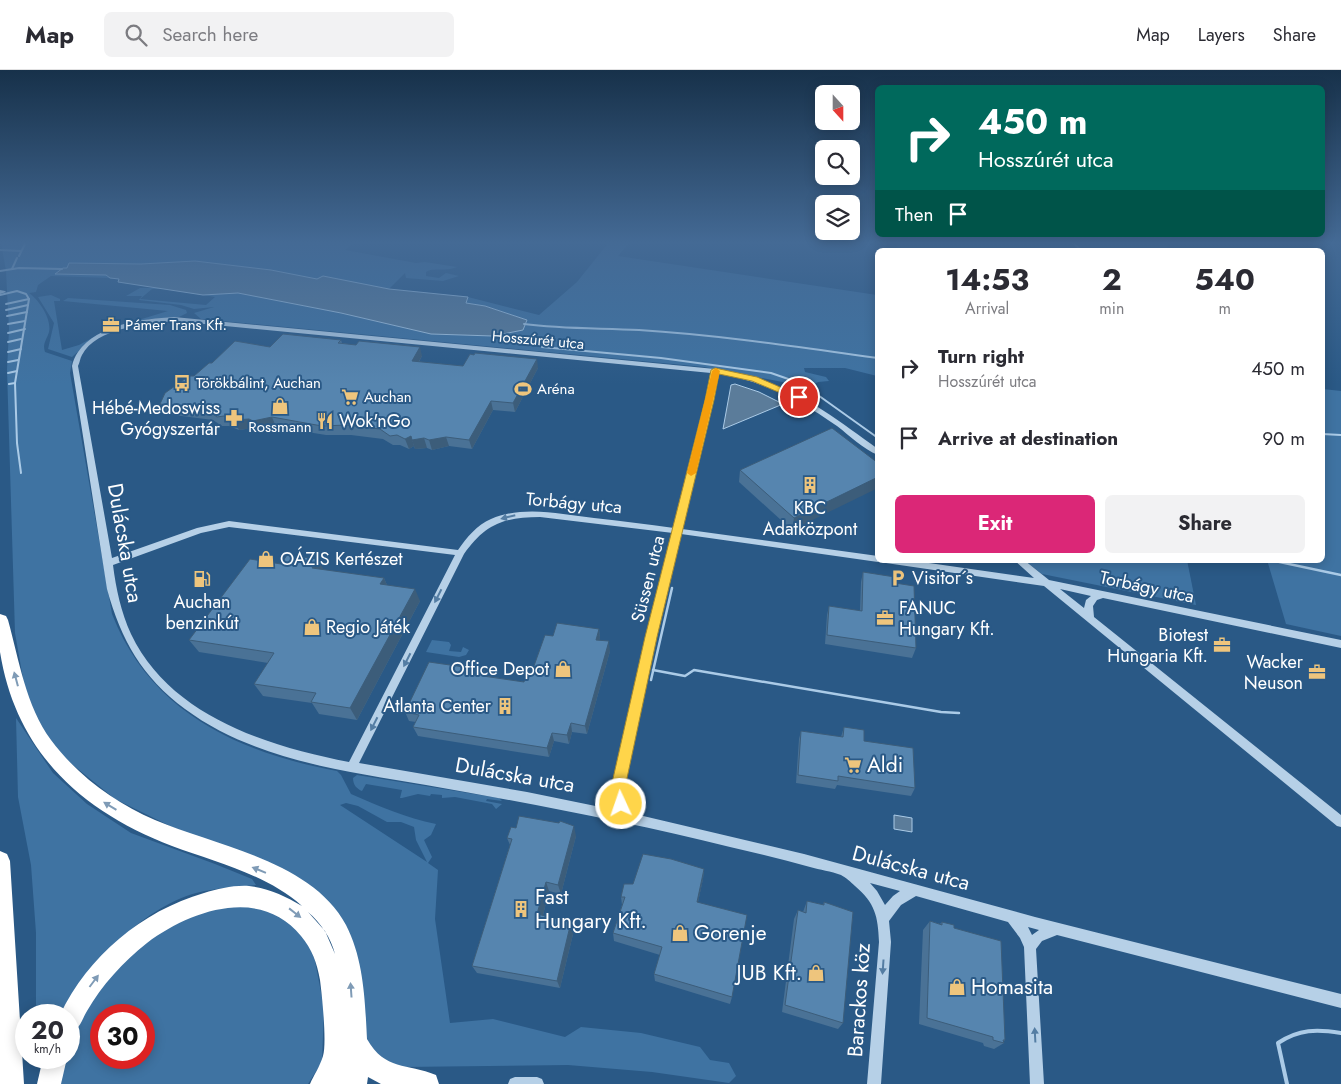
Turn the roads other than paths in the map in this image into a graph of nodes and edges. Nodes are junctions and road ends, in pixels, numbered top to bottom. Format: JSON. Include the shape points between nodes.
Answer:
{"nodes":[{"id":1,"x":174,"y":319,"type":"joint"},
{"id":2,"x":715,"y":370,"type":"junction"},
{"id":3,"x":875,"y":451,"type":"edge"},
{"id":4,"x":678,"y":530,"type":"junction"},
{"id":5,"x":460,"y":553,"type":"junction"},
{"id":6,"x":875,"y":559,"type":"edge"},
{"id":7,"x":108,"y":563,"type":"junction"},
{"id":8,"x":907,"y":563,"type":"edge"},
{"id":9,"x":1022,"y":563,"type":"edge"},
{"id":10,"x":1046,"y":583,"type":"junction"},
{"id":11,"x":1104,"y":594,"type":"junction"},
{"id":12,"x":1090,"y":618,"type":"junction"},
{"id":13,"x":0,"y":620,"type":"edge"},
{"id":14,"x":1341,"y":644,"type":"edge"},
{"id":15,"x":352,"y":767,"type":"junction"},
{"id":16,"x":637,"y":820,"type":"junction"},
{"id":17,"x":1341,"y":822,"type":"edge"},
{"id":18,"x":0,"y":861,"type":"edge"},
{"id":19,"x":844,"y":870,"type":"junction"},
{"id":20,"x":917,"y":890,"type":"junction"},
{"id":21,"x":1012,"y":917,"type":"junction"},
{"id":22,"x":884,"y":918,"type":"junction"},
{"id":23,"x":1057,"y":928,"type":"junction"},
{"id":24,"x":1030,"y":946,"type":"junction"},
{"id":25,"x":1341,"y":1001,"type":"edge"},
{"id":26,"x":79,"y":1004,"type":"edge"},
{"id":27,"x":354,"y":1039,"type":"junction"},
{"id":28,"x":335,"y":1056,"type":"junction"},
{"id":29,"x":52,"y":1069,"type":"edge"},
{"id":30,"x":12,"y":1084,"type":"edge"},
{"id":31,"x":49,"y":1084,"type":"edge"},
{"id":32,"x":322,"y":1084,"type":"edge"},
{"id":33,"x":337,"y":1084,"type":"edge"},
{"id":34,"x":356,"y":1084,"type":"edge"},
{"id":35,"x":427,"y":1084,"type":"edge"},
{"id":36,"x":515,"y":1084,"type":"edge"},
{"id":37,"x":537,"y":1084,"type":"edge"},
{"id":38,"x":874,"y":1084,"type":"edge"},
{"id":39,"x":1037,"y":1084,"type":"edge"}],
"edges":[{"from":1,"to":2,"type":"street","name":"Hosszúrét utca"},
{"from":1,"to":7,"type":"street","name":"Dulácska utca","via":[[142,322],[108,332],[83,349],[76,361],[75,378]]},
{"from":2,"to":3,"type":"street","name":"Hosszúrét utca","via":[[762,381],[799,397]]},
{"from":2,"to":4,"type":"street","name":"Süssen utca"},
{"from":4,"to":5,"type":"street","name":"Torbágy utca","one_way":true,"via":[[520,514],[491,522],[468,539]]},
{"from":4,"to":6,"type":"street","name":"Torbágy utca"},
{"from":4,"to":16,"type":"street","name":"Süssen utca","via":[[619,783],[621,804]]},
{"from":5,"to":7,"type":"street","via":[[229,524],[200,530]]},
{"from":5,"to":15,"type":"street","name":"Torbágy utca","one_way":true},
{"from":7,"to":15,"type":"street","name":"Dulácska utca","via":[[111,591],[129,642],[147,668],[175,696],[250,740],[291,755]]},
{"from":8,"to":10,"type":"street","name":"Torbágy utca"},
{"from":9,"to":10,"type":"street"},
{"from":10,"to":11,"type":"street","name":"Torbágy utca"},
{"from":10,"to":12,"type":"street"},
{"from":11,"to":12,"type":"street","via":[[1089,602]]},
{"from":11,"to":14,"type":"street","name":"Torbágy utca"},
{"from":12,"to":17,"type":"street"},
{"from":27,"to":13,"type":"highway","one_way":true,"via":[[347,956],[338,933],[317,904],[301,890],[275,876],[145,826],[88,792],[54,758],[36,732],[22,700]]},
{"from":15,"to":16,"type":"street","name":"Dulácska utca"},
{"from":16,"to":19,"type":"street","name":"Dulácska utca"},
{"from":18,"to":30,"type":"highway"},
{"from":19,"to":20,"type":"street","name":"Dulácska utca"},
{"from":19,"to":22,"type":"street","name":"Barackos köz","via":[[877,901]]},
{"from":20,"to":21,"type":"street","name":"Dulácska utca"},
{"from":20,"to":22,"type":"street","via":[[901,896]]},
{"from":21,"to":23,"type":"street","name":"Dulácska utca"},
{"from":21,"to":24,"type":"street","via":[[1026,934]]},
{"from":22,"to":38,"type":"street","name":"Barackos köz","one_way":true},
{"from":23,"to":24,"type":"street","via":[[1038,937]]},
{"from":23,"to":25,"type":"street","name":"Dulácska utca"},
{"from":39,"to":24,"type":"street","one_way":true},
{"from":26,"to":28,"type":"highway","one_way":true,"via":[[100,973],[121,952],[166,918],[213,899],[258,897],[286,906],[297,914],[318,941],[331,988]]},
{"from":27,"to":34,"type":"highway"},
{"from":27,"to":35,"type":"highway","via":[[365,1060],[377,1070]]},
{"from":28,"to":32,"type":"highway"},
{"from":28,"to":33,"type":"highway"},
{"from":29,"to":31,"type":"highway"},
{"from":36,"to":37,"type":"street"}]}
